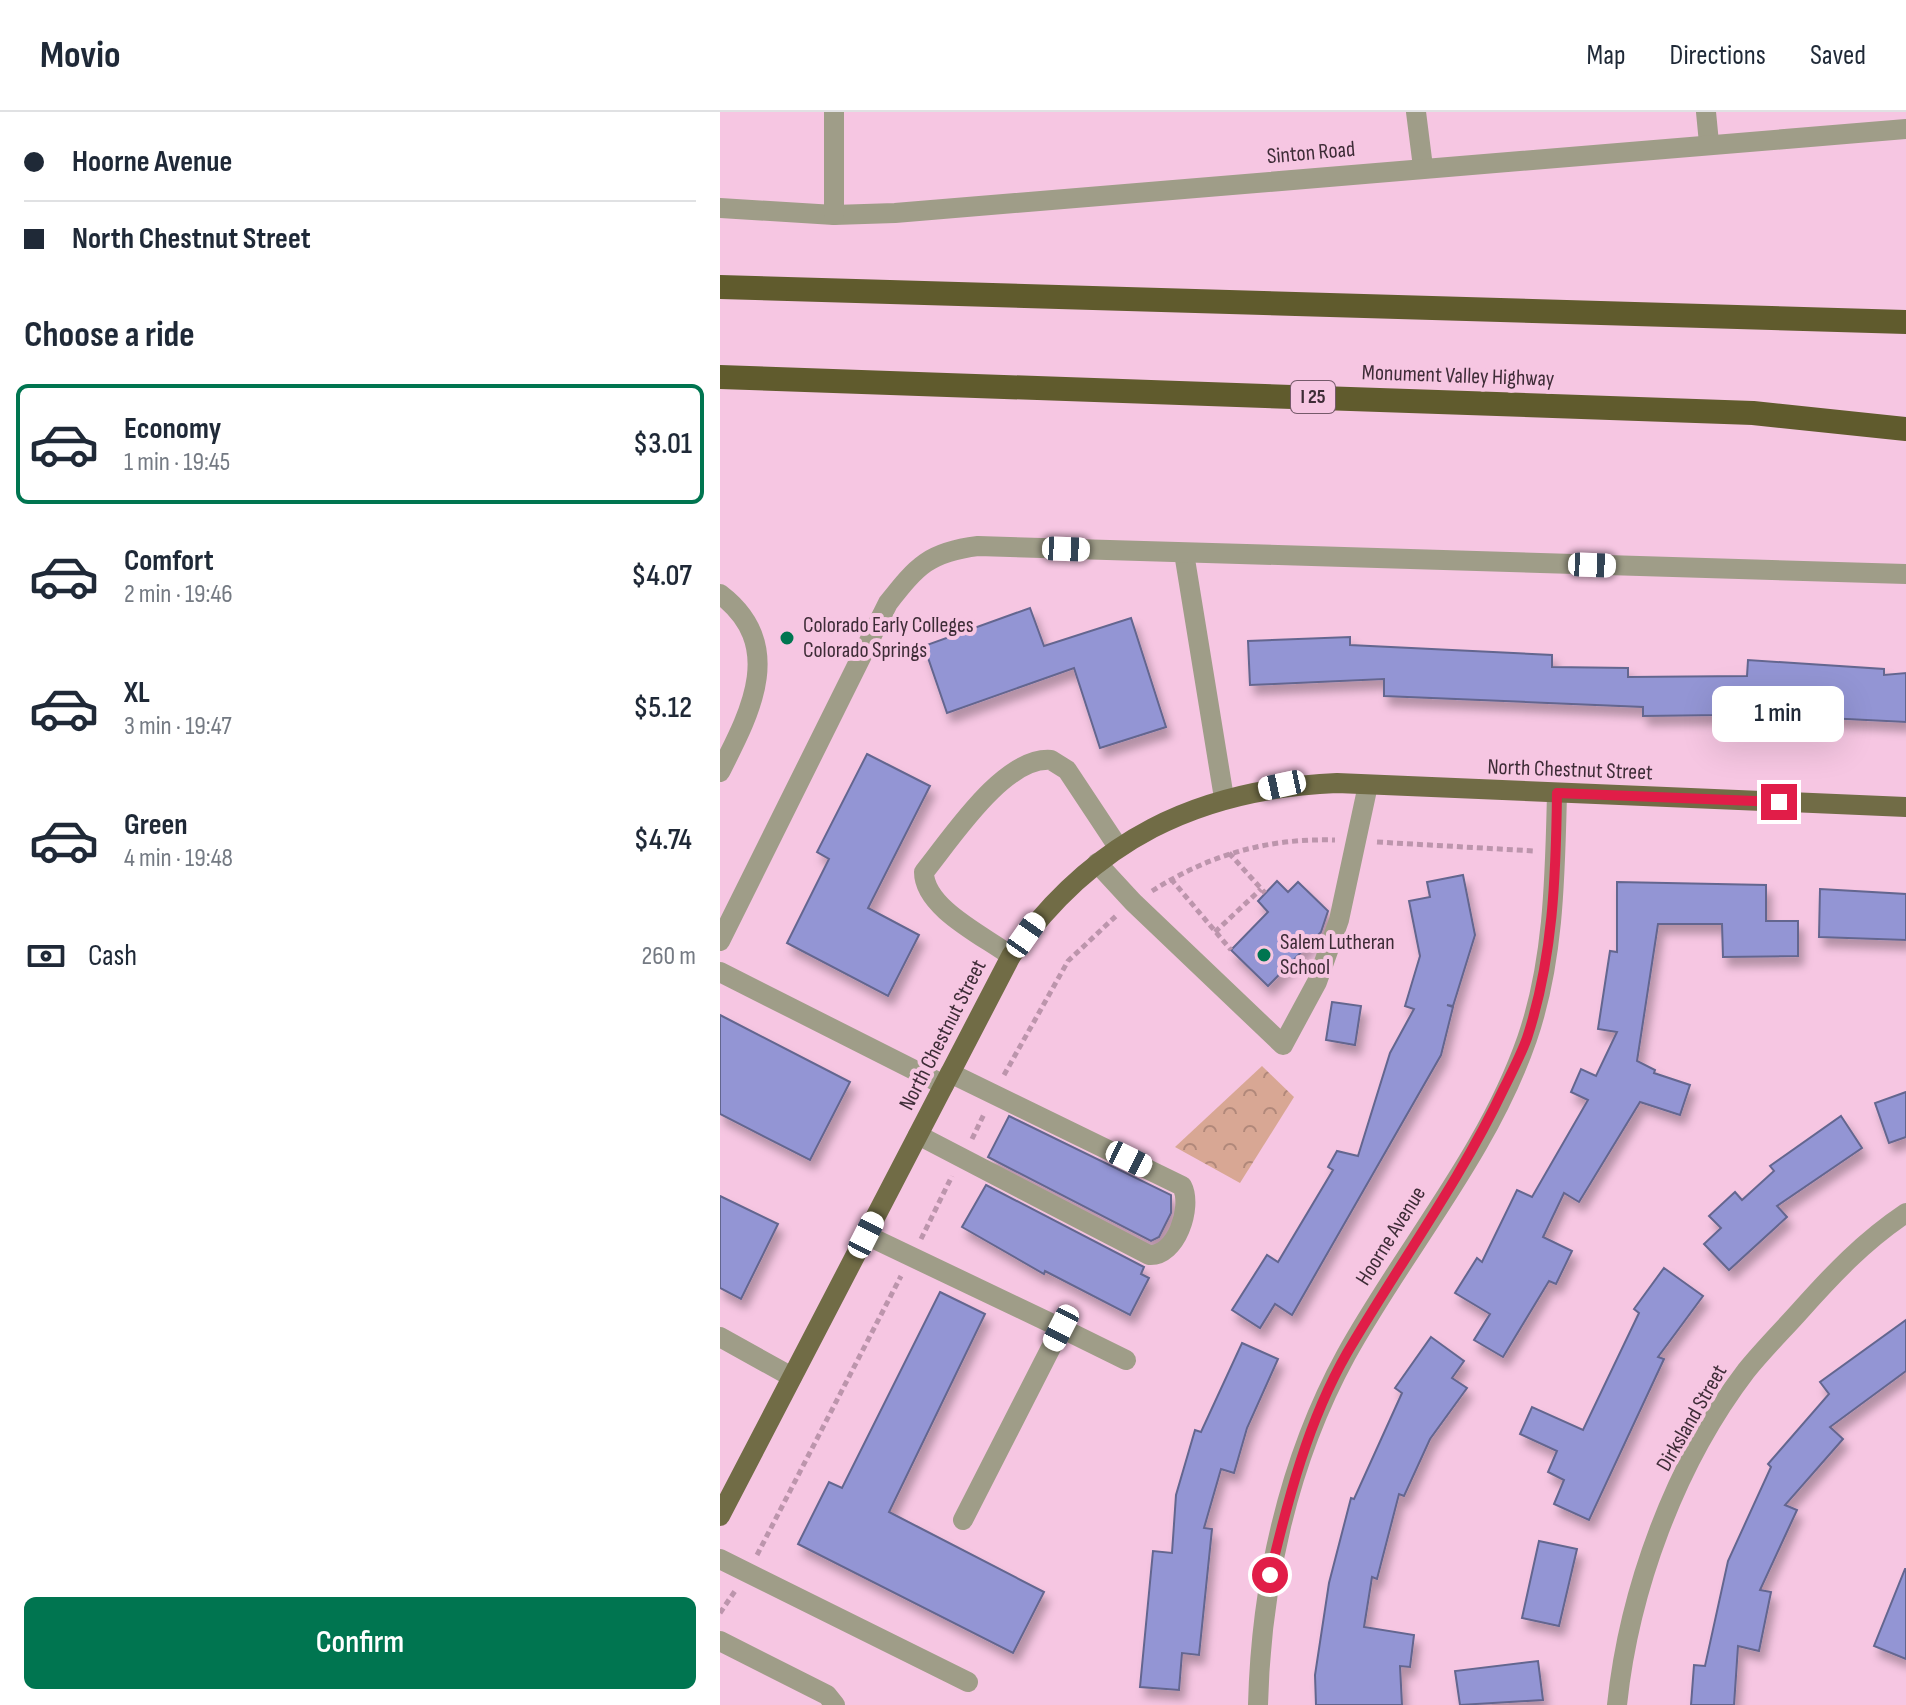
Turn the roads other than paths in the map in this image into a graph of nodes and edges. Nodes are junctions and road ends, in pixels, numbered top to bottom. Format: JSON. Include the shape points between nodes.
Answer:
{"nodes":[{"id":1,"x":834,"y":112,"type":"edge"},
{"id":2,"x":1416,"y":112,"type":"edge"},
{"id":3,"x":1706,"y":112,"type":"edge"},
{"id":4,"x":1906,"y":129,"type":"edge"},
{"id":5,"x":1709,"y":143,"type":"junction"},
{"id":6,"x":1423,"y":167,"type":"junction"},
{"id":7,"x":720,"y":208,"type":"edge"},
{"id":8,"x":834,"y":215,"type":"junction"},
{"id":9,"x":720,"y":287,"type":"edge"},
{"id":10,"x":1906,"y":322,"type":"edge"},
{"id":11,"x":720,"y":377,"type":"edge"},
{"id":12,"x":1906,"y":429,"type":"edge"},
{"id":13,"x":1184,"y":553,"type":"junction"},
{"id":14,"x":1906,"y":574,"type":"edge"},
{"id":15,"x":720,"y":594,"type":"edge"},
{"id":16,"x":720,"y":772,"type":"edge"},
{"id":17,"x":1368,"y":785,"type":"junction"},
{"id":18,"x":1557,"y":793,"type":"junction"},
{"id":19,"x":1224,"y":798,"type":"junction"},
{"id":20,"x":1906,"y":807,"type":"edge"},
{"id":21,"x":1118,"y":847,"type":"junction"},
{"id":22,"x":1097,"y":863,"type":"junction"},
{"id":23,"x":720,"y":941,"type":"edge"},
{"id":24,"x":1011,"y":956,"type":"junction"},
{"id":25,"x":720,"y":972,"type":"edge"},
{"id":26,"x":947,"y":1079,"type":"junction"},
{"id":27,"x":918,"y":1135,"type":"junction"},
{"id":28,"x":1906,"y":1213,"type":"edge"},
{"id":29,"x":866,"y":1235,"type":"junction"},
{"id":30,"x":1061,"y":1328,"type":"junction"},
{"id":31,"x":720,"y":1337,"type":"edge"},
{"id":32,"x":1126,"y":1360,"type":"dead end"},
{"id":33,"x":792,"y":1377,"type":"junction"},
{"id":34,"x":720,"y":1516,"type":"edge"},
{"id":35,"x":963,"y":1520,"type":"dead end"},
{"id":36,"x":720,"y":1559,"type":"edge"},
{"id":37,"x":720,"y":1641,"type":"edge"},
{"id":38,"x":968,"y":1682,"type":"dead end"},
{"id":39,"x":835,"y":1705,"type":"edge"},
{"id":40,"x":1258,"y":1705,"type":"edge"},
{"id":41,"x":1617,"y":1705,"type":"edge"}],
"edges":[{"from":1,"to":8,"type":"street"},
{"from":2,"to":6,"type":"street"},
{"from":3,"to":5,"type":"street"},
{"from":4,"to":5,"type":"street","name":"Sinton Road"},
{"from":5,"to":6,"type":"street","name":"Sinton Road"},
{"from":6,"to":8,"type":"street","name":"Sinton Road"},
{"from":7,"to":8,"type":"street","name":"Sinton Road"},
{"from":9,"to":10,"type":"highway"},
{"from":11,"to":12,"type":"highway","name":"Monument Valley Highway","number":"I 25","via":[[1753,413]]},
{"from":13,"to":14,"type":"street"},
{"from":13,"to":19,"type":"street"},
{"from":13,"to":23,"type":"street","via":[[978,546],[932,556],[912,571],[888,603]]},
{"from":15,"to":16,"type":"street","via":[[744,620],[758,666],[748,716]]},
{"from":17,"to":18,"type":"main road","name":"North Chestnut Street"},
{"from":17,"to":19,"type":"main road","name":"North Chestnut Street","via":[[1282,785]]},
{"from":17,"to":22,"type":"street","via":[[1339,920],[1317,982],[1283,1045]]},
{"from":18,"to":20,"type":"main road","name":"North Chestnut Street"},
{"from":18,"to":40,"type":"street","name":"Hoorne Avenue","via":[[1554,902],[1527,1040],[1484,1130],[1346,1356],[1318,1415],[1288,1499],[1270,1575]]},
{"from":19,"to":21,"type":"main road","name":"North Chestnut Street"},
{"from":21,"to":22,"type":"main road","name":"North Chestnut Street"},
{"from":21,"to":24,"type":"street","via":[[1067,770],[1051,760],[1024,764],[983,798],[924,872],[924,886],[933,901]]},
{"from":22,"to":24,"type":"main road","name":"North Chestnut Street","via":[[1040,914]]},
{"from":24,"to":26,"type":"main road","name":"North Chestnut Street"},
{"from":25,"to":26,"type":"street"},
{"from":26,"to":27,"type":"main road","name":"North Chestnut Street"},
{"from":26,"to":27,"type":"street","via":[[1182,1186],[1187,1207],[1169,1249],[1149,1255]]},
{"from":27,"to":29,"type":"main road","name":"North Chestnut Street"},
{"from":28,"to":41,"type":"street","name":"Dirksland Street","via":[[1841,1265],[1746,1372],[1711,1425],[1654,1547]]},
{"from":29,"to":30,"type":"street"},
{"from":29,"to":33,"type":"main road","name":"North Chestnut Street"},
{"from":30,"to":32,"type":"street"},
{"from":30,"to":35,"type":"street"},
{"from":31,"to":33,"type":"street"},
{"from":33,"to":34,"type":"main road","name":"North Chestnut Street"},
{"from":36,"to":38,"type":"street"},
{"from":37,"to":39,"type":"street","via":[[827,1695]]}]}
